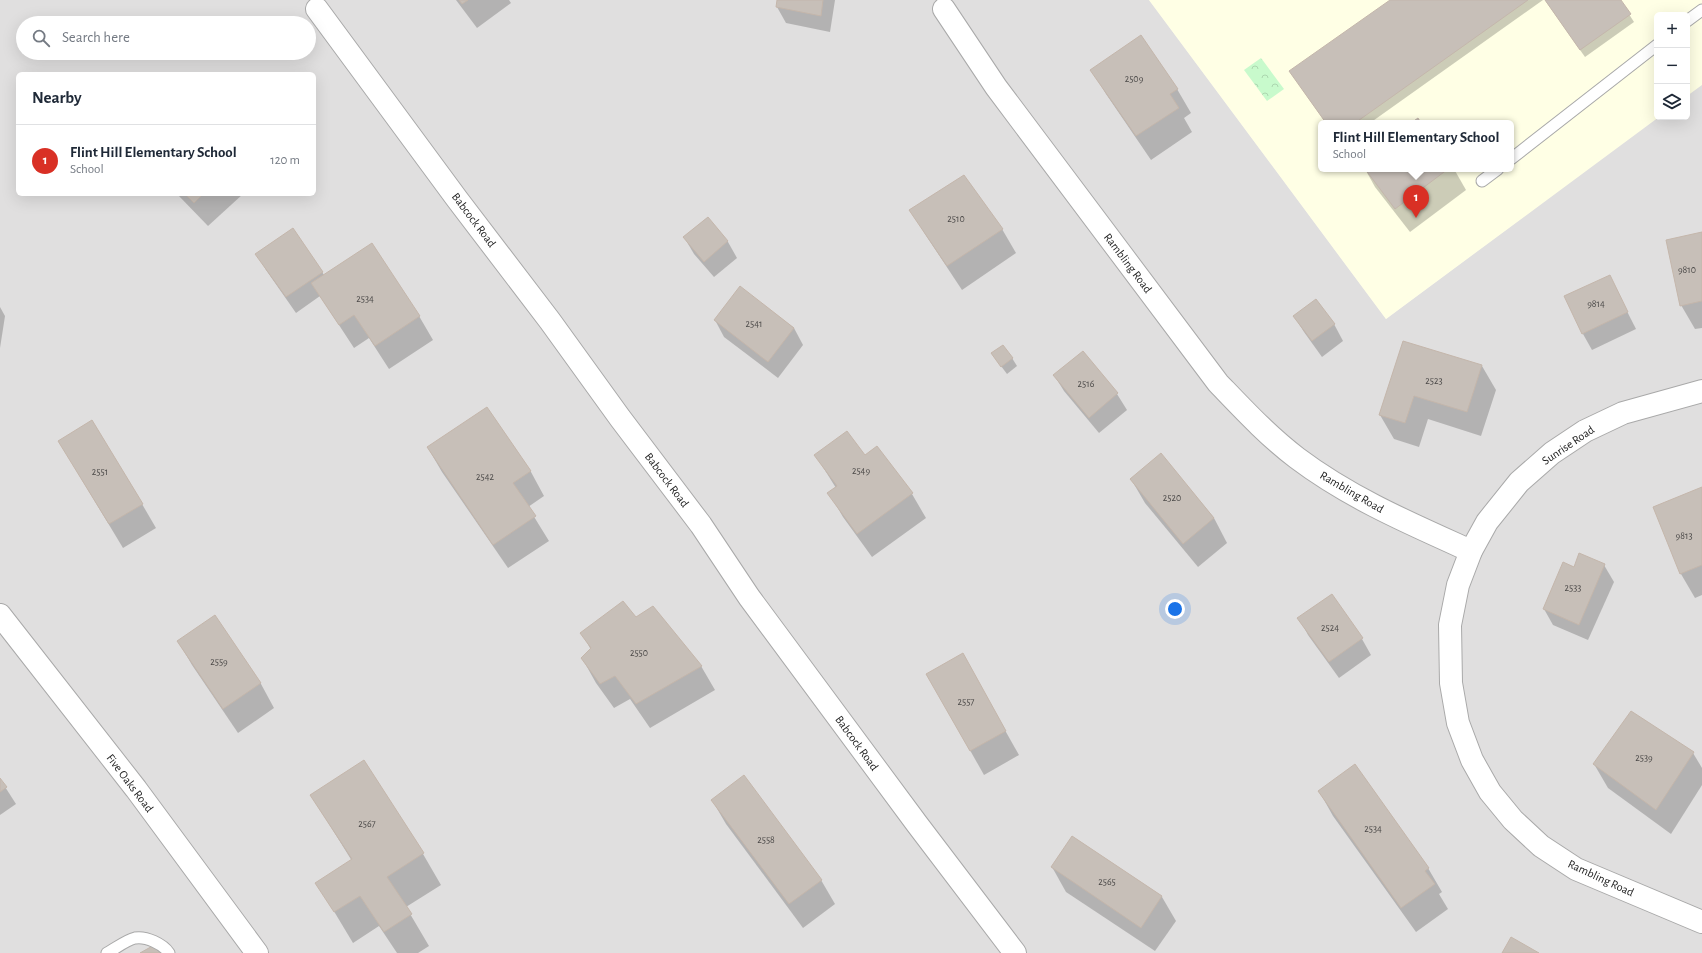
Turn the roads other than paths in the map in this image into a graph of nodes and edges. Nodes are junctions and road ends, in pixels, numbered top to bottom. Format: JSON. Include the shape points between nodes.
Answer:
{"nodes":[{"id":1,"x":317,"y":9,"type":"dead end"},
{"id":2,"x":944,"y":9,"type":"dead end"},
{"id":3,"x":1702,"y":10,"type":"edge"},
{"id":4,"x":1690,"y":19,"type":"edge"},
{"id":5,"x":1654,"y":47,"type":"edge"},
{"id":6,"x":1514,"y":157,"type":"edge"},
{"id":7,"x":1494,"y":172,"type":"edge"},
{"id":8,"x":1482,"y":181,"type":"dead end"},
{"id":9,"x":1702,"y":391,"type":"edge"},
{"id":10,"x":1471,"y":551,"type":"junction"},
{"id":11,"x":0,"y":615,"type":"edge"},
{"id":12,"x":1702,"y":922,"type":"edge"},
{"id":13,"x":107,"y":953,"type":"edge"},
{"id":14,"x":169,"y":953,"type":"edge"},
{"id":15,"x":257,"y":953,"type":"edge"},
{"id":16,"x":1015,"y":953,"type":"edge"}],
"edges":[{"from":1,"to":16,"type":"street","name":"Babcock Road","via":[[701,525],[750,597],[912,818]]},
{"from":2,"to":10,"type":"street","name":"Rambling Road","via":[[996,87],[1218,383],[1258,425],[1297,458],[1341,487],[1398,518]]},
{"from":3,"to":4,"type":"lane"},
{"from":5,"to":6,"type":"lane"},
{"from":7,"to":8,"type":"lane"},
{"from":9,"to":10,"type":"street","name":"Sunrise Road","via":[[1623,413],[1585,431],[1552,453],[1519,482],[1488,522]]},
{"from":10,"to":12,"type":"street","name":"Rambling Road","via":[[1458,585],[1450,625],[1451,683],[1458,723],[1472,760],[1490,792],[1513,820],[1541,846],[1576,869]]},
{"from":11,"to":15,"type":"street","name":"Five Oaks Road","via":[[136,789]]},
{"from":13,"to":14,"type":"lane","via":[[136,938],[151,940]]}]}
